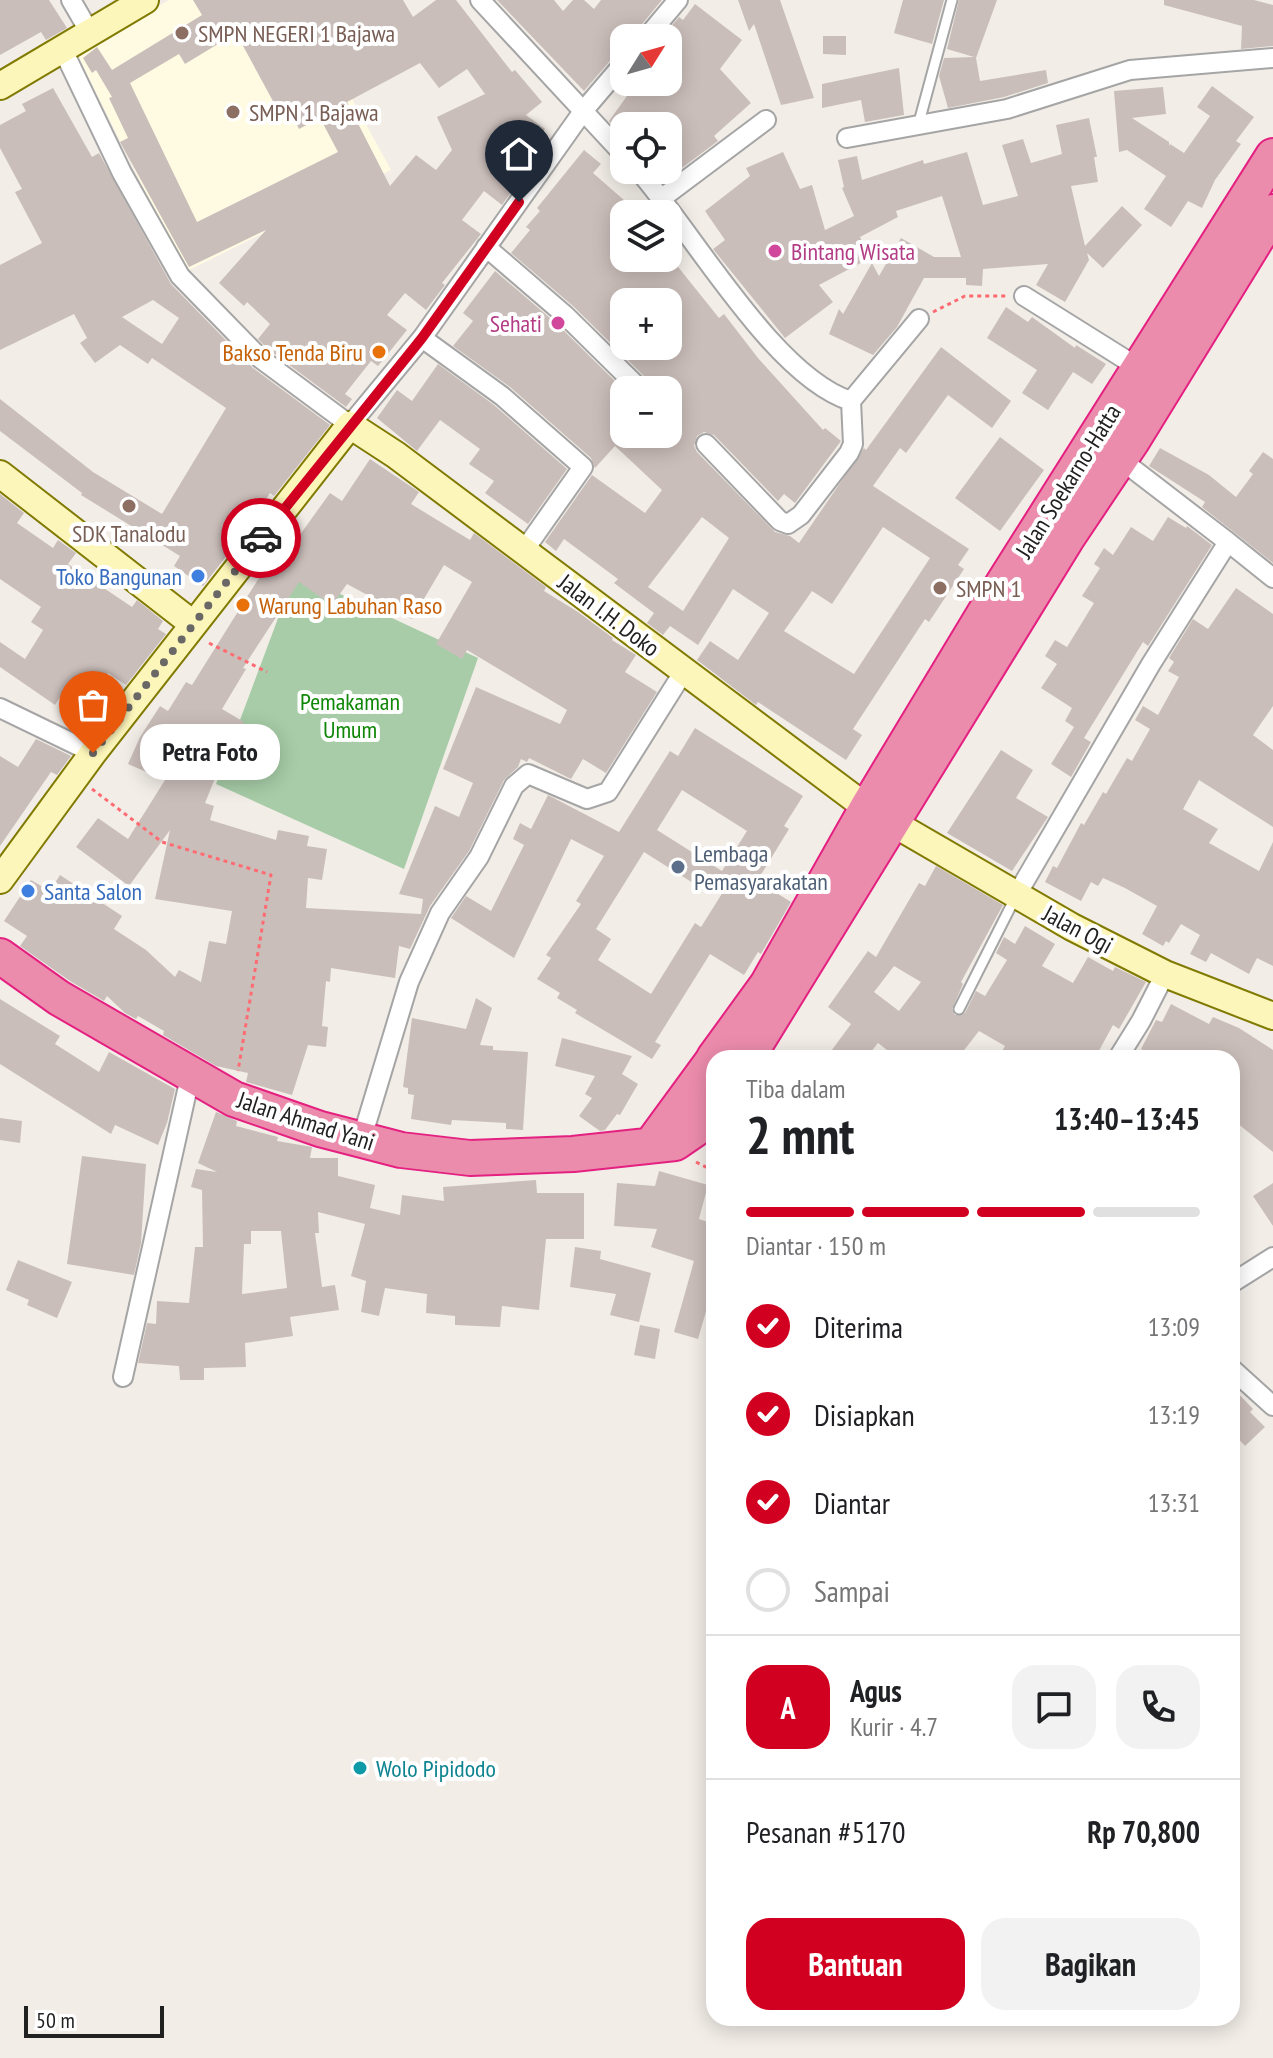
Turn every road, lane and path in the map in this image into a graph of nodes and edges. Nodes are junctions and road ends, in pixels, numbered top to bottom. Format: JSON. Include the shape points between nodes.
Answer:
{"nodes":[{"id":1,"x":71,"y":0,"type":"edge"},
{"id":2,"x":145,"y":0,"type":"edge"},
{"id":3,"x":480,"y":0,"type":"edge"},
{"id":4,"x":678,"y":0,"type":"edge"},
{"id":5,"x":952,"y":0,"type":"edge"},
{"id":6,"x":658,"y":24,"type":"edge"},
{"id":7,"x":89,"y":31,"type":"junction"},
{"id":8,"x":62,"y":48,"type":"junction"},
{"id":9,"x":1273,"y":58,"type":"edge"},
{"id":10,"x":610,"y":79,"type":"edge"},
{"id":11,"x":0,"y":86,"type":"edge"},
{"id":12,"x":584,"y":110,"type":"junction"},
{"id":13,"x":766,"y":120,"type":"dead end"},
{"id":14,"x":918,"y":126,"type":"junction"},
{"id":15,"x":847,"y":138,"type":"dead end"},
{"id":16,"x":610,"y":139,"type":"edge"},
{"id":17,"x":1273,"y":156,"type":"edge"},
{"id":18,"x":650,"y":184,"type":"edge"},
{"id":19,"x":662,"y":198,"type":"junction"},
{"id":20,"x":1273,"y":212,"type":"edge"},
{"id":21,"x":486,"y":247,"type":"junction"},
{"id":22,"x":1263,"y":249,"type":"edge"},
{"id":23,"x":1024,"y":296,"type":"joint"},
{"id":24,"x":919,"y":319,"type":"joint"},
{"id":25,"x":422,"y":338,"type":"junction"},
{"id":26,"x":1139,"y":368,"type":"junction"},
{"id":27,"x":627,"y":376,"type":"edge"},
{"id":28,"x":851,"y":401,"type":"junction"},
{"id":29,"x":350,"y":425,"type":"junction"},
{"id":30,"x":1119,"y":441,"type":"junction"},
{"id":31,"x":706,"y":444,"type":"dead end"},
{"id":32,"x":0,"y":474,"type":"edge"},
{"id":33,"x":1228,"y":542,"type":"junction"},
{"id":34,"x":523,"y":552,"type":"junction"},
{"id":35,"x":1273,"y":578,"type":"edge"},
{"id":36,"x":190,"y":628,"type":"junction"},
{"id":37,"x":684,"y":671,"type":"junction"},
{"id":38,"x":267,"y":672,"type":"dead end"},
{"id":39,"x":0,"y":708,"type":"edge"},
{"id":40,"x":93,"y":753,"type":"junction"},
{"id":41,"x":77,"y":777,"type":"junction"},
{"id":42,"x":879,"y":816,"type":"junction"},
{"id":43,"x":0,"y":880,"type":"edge"},
{"id":44,"x":1016,"y":896,"type":"junction"},
{"id":45,"x":0,"y":956,"type":"edge"},
{"id":46,"x":1165,"y":974,"type":"junction"},
{"id":47,"x":959,"y":1009,"type":"dead end"},
{"id":48,"x":1273,"y":1016,"type":"edge"},
{"id":49,"x":720,"y":1050,"type":"edge"},
{"id":50,"x":751,"y":1050,"type":"edge"},
{"id":51,"x":1123,"y":1050,"type":"edge"},
{"id":52,"x":706,"y":1069,"type":"edge"},
{"id":53,"x":191,"y":1073,"type":"junction"},
{"id":54,"x":234,"y":1099,"type":"junction"},
{"id":55,"x":706,"y":1117,"type":"edge"},
{"id":56,"x":361,"y":1141,"type":"junction"},
{"id":57,"x":651,"y":1145,"type":"junction"},
{"id":58,"x":1273,"y":1257,"type":"edge"},
{"id":59,"x":1240,"y":1278,"type":"edge"},
{"id":60,"x":1240,"y":1376,"type":"edge"},
{"id":61,"x":123,"y":1377,"type":"dead end"},
{"id":62,"x":1273,"y":1406,"type":"edge"}],
"edges":[{"from":1,"to":7,"type":"street"},
{"from":2,"to":7,"type":"street"},
{"from":3,"to":12,"type":"street"},
{"from":4,"to":6,"type":"street"},
{"from":5,"to":14,"type":"lane"},
{"from":7,"to":8,"type":"street"},
{"from":8,"to":11,"type":"street"},
{"from":8,"to":29,"type":"street","via":[[122,173],[180,276],[261,359]]},
{"from":9,"to":14,"type":"street","via":[[1130,70],[1007,109]]},
{"from":10,"to":12,"type":"street"},
{"from":12,"to":16,"type":"street"},
{"from":12,"to":21,"type":"street"},
{"from":13,"to":19,"type":"street"},
{"from":14,"to":15,"type":"street"},
{"from":17,"to":26,"type":"highway","name":"Jalan Soekarno-Hatta"},
{"from":18,"to":19,"type":"street"},
{"from":19,"to":28,"type":"street","via":[[732,295],[800,368]]},
{"from":20,"to":22,"type":"highway","name":"Jalan Soekarno-Hatta"},
{"from":21,"to":25,"type":"street"},
{"from":21,"to":27,"type":"street"},
{"from":22,"to":30,"type":"highway","name":"Jalan Soekarno-Hatta"},
{"from":23,"to":24,"type":"path","via":[[965,296]]},
{"from":23,"to":26,"type":"street"},
{"from":24,"to":28,"type":"street"},
{"from":25,"to":29,"type":"street"},
{"from":25,"to":34,"type":"street","via":[[502,396],[583,467]]},
{"from":26,"to":30,"type":"highway","name":"Jalan Soekarno-Hatta"},
{"from":28,"to":31,"type":"street","via":[[849,453],[788,524]]},
{"from":29,"to":34,"type":"street","name":"Jalan I.H. Doko"},
{"from":29,"to":36,"type":"street"},
{"from":30,"to":33,"type":"street"},
{"from":30,"to":42,"type":"highway","name":"Jalan Soekarno-Hatta"},
{"from":32,"to":36,"type":"street"},
{"from":33,"to":35,"type":"street"},
{"from":33,"to":44,"type":"street","via":[[1126,704]]},
{"from":34,"to":37,"type":"street","name":"Jalan I.H. Doko"},
{"from":36,"to":38,"type":"path"},
{"from":36,"to":40,"type":"street"},
{"from":37,"to":42,"type":"street","name":"Jalan I.H. Doko"},
{"from":37,"to":56,"type":"street","via":[[608,792],[587,799],[528,774],[514,786],[479,857],[440,913],[409,982]]},
{"from":39,"to":40,"type":"street"},
{"from":40,"to":41,"type":"street"},
{"from":41,"to":43,"type":"street"},
{"from":41,"to":54,"type":"path","via":[[162,842],[271,875]]},
{"from":42,"to":44,"type":"street","name":"Jalan Ogi"},
{"from":42,"to":49,"type":"highway","name":"Jalan Soekarno-Hatta"},
{"from":42,"to":50,"type":"highway","name":"Jalan Soekarno-Hatta"},
{"from":44,"to":46,"type":"street","name":"Jalan Ogi"},
{"from":44,"to":47,"type":"lane"},
{"from":45,"to":53,"type":"highway","name":"Jalan Ahmad Yani","via":[[71,1005]]},
{"from":46,"to":48,"type":"street","name":"Jalan Ogi"},
{"from":46,"to":51,"type":"street"},
{"from":52,"to":57,"type":"highway","name":"Jalan Soekarno-Hatta"},
{"from":53,"to":54,"type":"highway","name":"Jalan Ahmad Yani"},
{"from":53,"to":61,"type":"street"},
{"from":54,"to":56,"type":"highway","name":"Jalan Ahmad Yani"},
{"from":55,"to":57,"type":"highway","via":[[675,1143]]},
{"from":56,"to":57,"type":"highway","name":"Jalan Ahmad Yani","via":[[470,1158]]},
{"from":58,"to":59,"type":"street"},
{"from":60,"to":62,"type":"street"}]}
